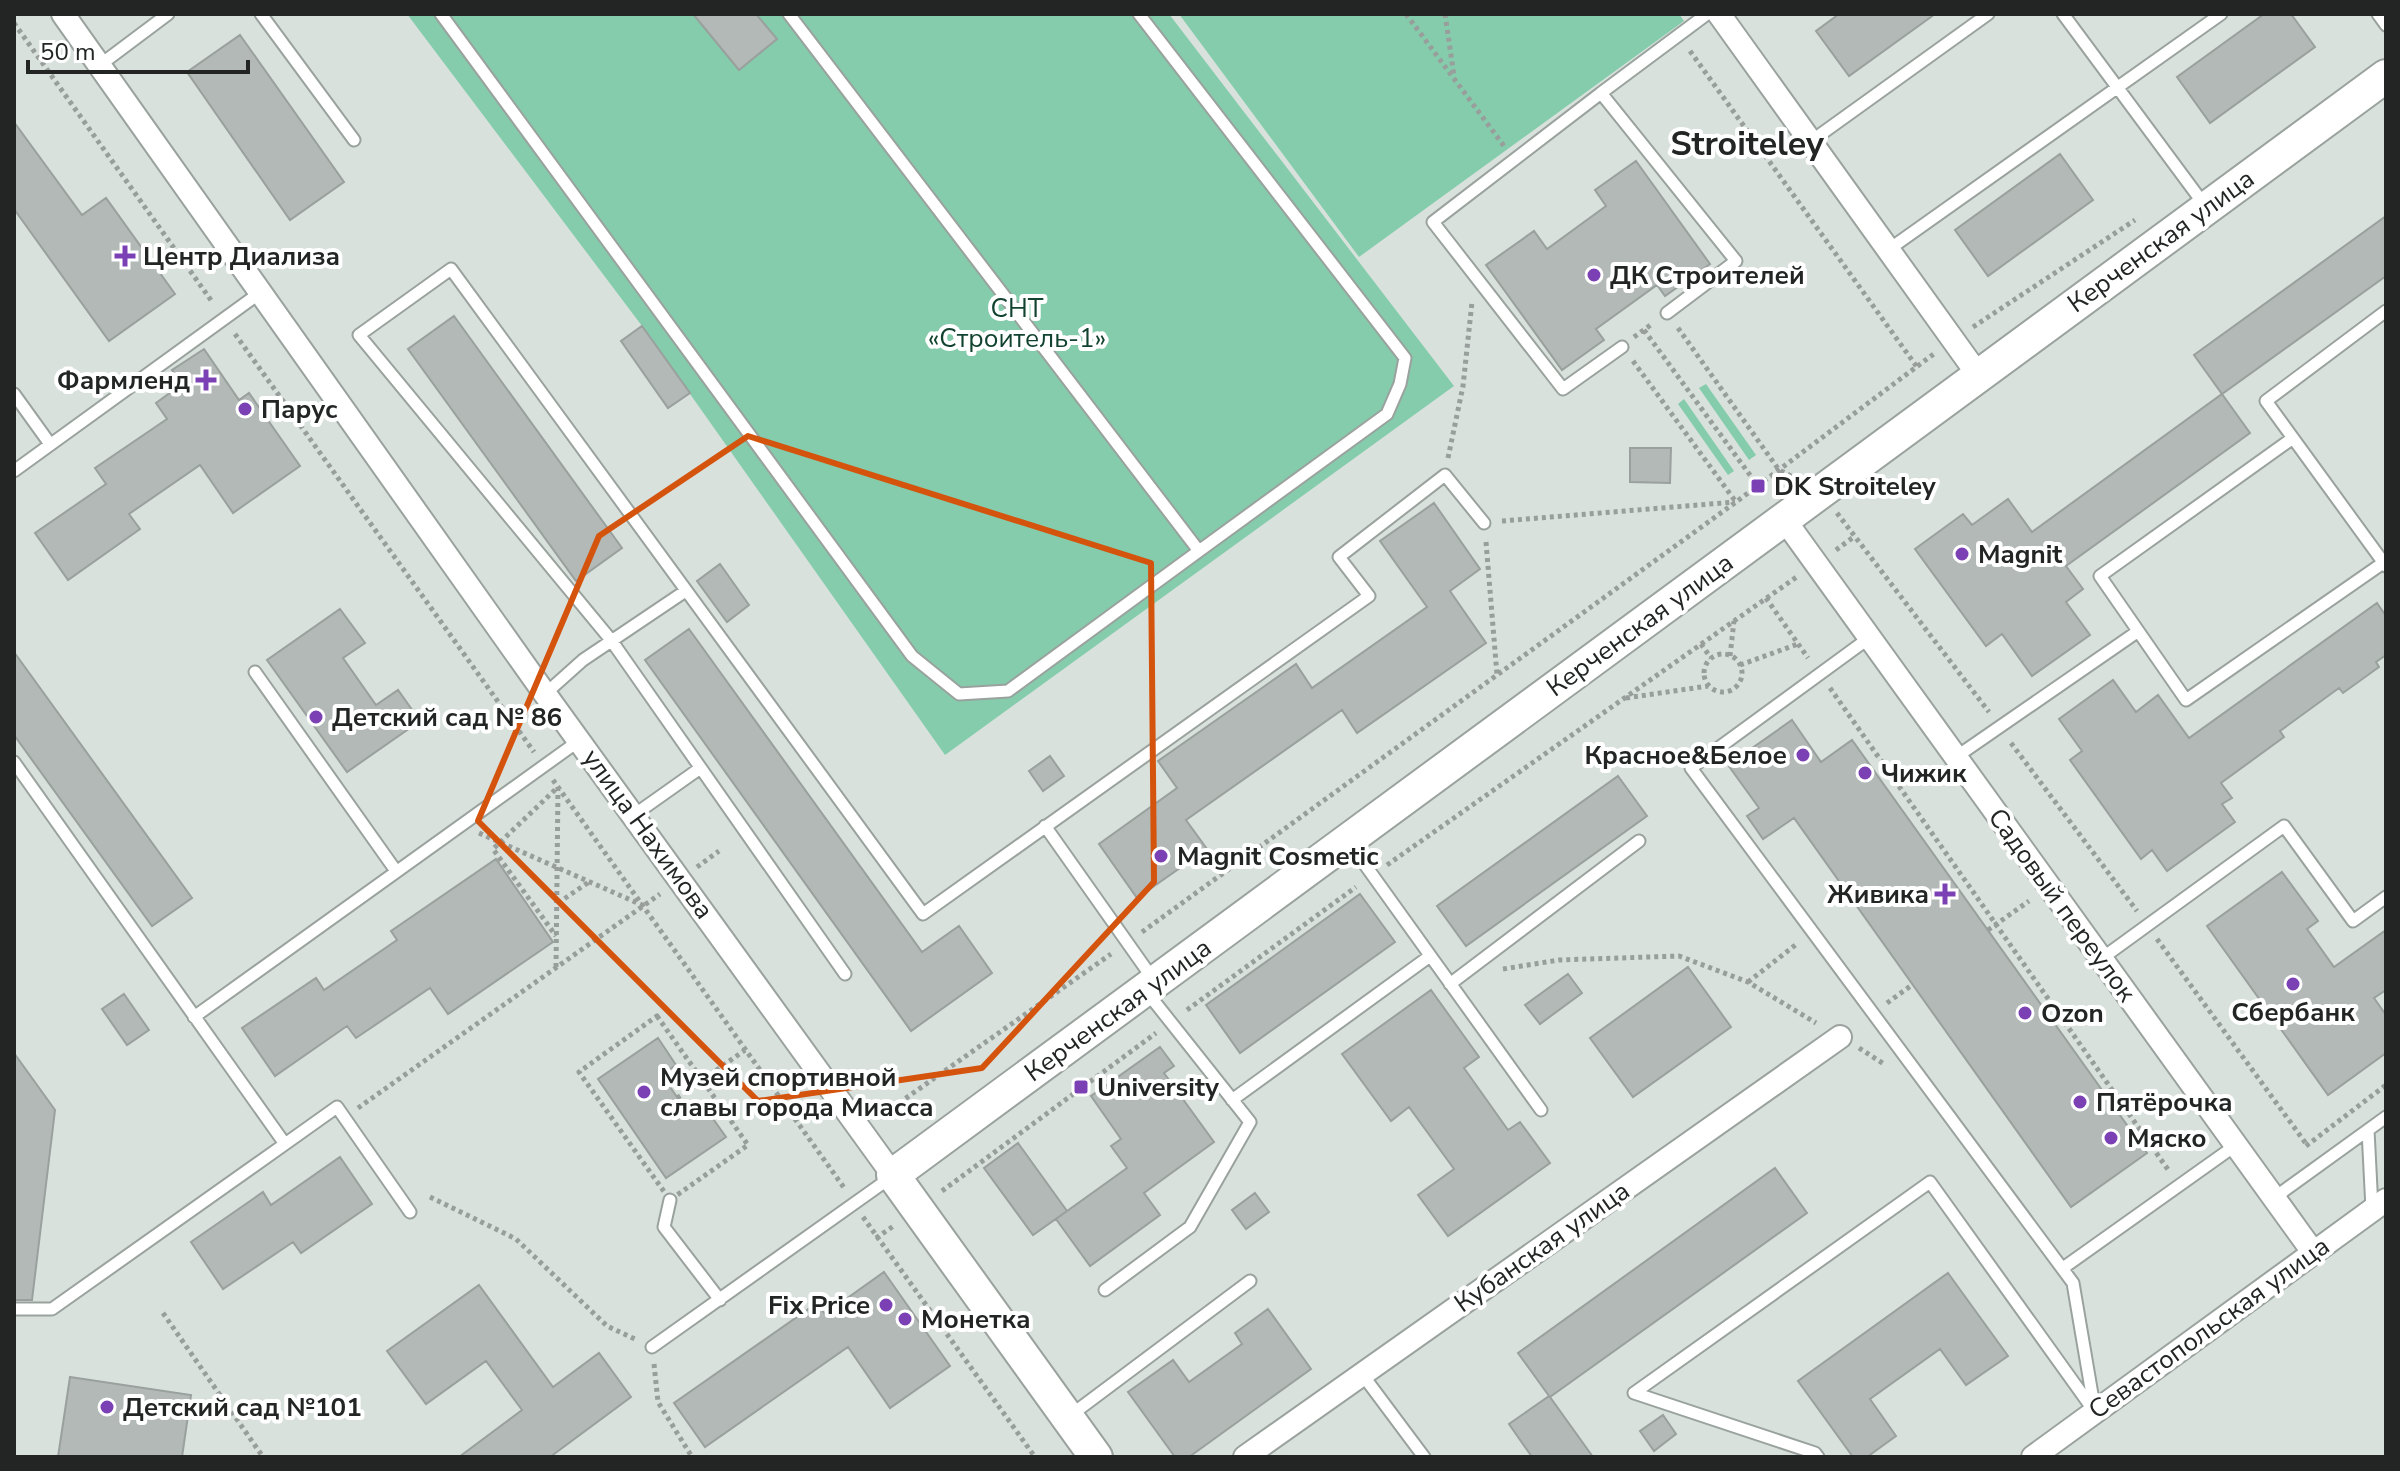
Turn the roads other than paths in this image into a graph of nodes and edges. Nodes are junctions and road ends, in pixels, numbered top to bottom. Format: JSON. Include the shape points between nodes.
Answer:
{"nodes":[{"id":1,"x":63,"y":14,"type":"edge"},
{"id":2,"x":168,"y":14,"type":"edge"},
{"id":3,"x":261,"y":14,"type":"edge"},
{"id":4,"x":441,"y":14,"type":"edge"},
{"id":5,"x":789,"y":14,"type":"edge"},
{"id":6,"x":1139,"y":14,"type":"edge"},
{"id":7,"x":1707,"y":14,"type":"edge"},
{"id":8,"x":1719,"y":14,"type":"edge"},
{"id":9,"x":1988,"y":14,"type":"edge"},
{"id":10,"x":2063,"y":14,"type":"edge"},
{"id":11,"x":2221,"y":14,"type":"edge"},
{"id":12,"x":2378,"y":14,"type":"edge"},
{"id":13,"x":2386,"y":25,"type":"edge"},
{"id":14,"x":100,"y":65,"type":"junction"},
{"id":15,"x":2386,"y":76,"type":"edge"},
{"id":16,"x":2117,"y":87,"type":"junction"},
{"id":17,"x":1601,"y":93,"type":"junction"},
{"id":18,"x":354,"y":140,"type":"dead end"},
{"id":19,"x":1810,"y":142,"type":"junction"},
{"id":20,"x":2207,"y":208,"type":"junction"},
{"id":21,"x":1888,"y":250,"type":"junction"},
{"id":22,"x":261,"y":292,"type":"junction"},
{"id":23,"x":2386,"y":311,"type":"edge"},
{"id":24,"x":1667,"y":313,"type":"road end"},
{"id":25,"x":1622,"y":347,"type":"road end"},
{"id":26,"x":1979,"y":376,"type":"junction"},
{"id":27,"x":14,"y":394,"type":"edge"},
{"id":28,"x":2293,"y":438,"type":"junction"},
{"id":29,"x":50,"y":444,"type":"junction"},
{"id":30,"x":14,"y":471,"type":"edge"},
{"id":31,"x":1784,"y":519,"type":"junction"},
{"id":32,"x":1484,"y":523,"type":"road end"},
{"id":33,"x":1199,"y":551,"type":"junction"},
{"id":34,"x":2385,"y":565,"type":"edge"},
{"id":35,"x":684,"y":592,"type":"junction"},
{"id":36,"x":2137,"y":632,"type":"junction"},
{"id":37,"x":1869,"y":638,"type":"junction"},
{"id":38,"x":611,"y":640,"type":"junction"},
{"id":39,"x":255,"y":672,"type":"dead end"},
{"id":40,"x":545,"y":694,"type":"junction"},
{"id":41,"x":580,"y":740,"type":"junction"},
{"id":42,"x":1956,"y":757,"type":"junction"},
{"id":43,"x":14,"y":762,"type":"edge"},
{"id":44,"x":699,"y":769,"type":"junction"},
{"id":45,"x":634,"y":815,"type":"junction"},
{"id":46,"x":1045,"y":826,"type":"junction"},
{"id":47,"x":1348,"y":841,"type":"junction"},
{"id":48,"x":1639,"y":841,"type":"dead end"},
{"id":49,"x":396,"y":871,"type":"junction"},
{"id":50,"x":2386,"y":897,"type":"edge"},
{"id":51,"x":1430,"y":956,"type":"junction"},
{"id":52,"x":2101,"y":959,"type":"junction"},
{"id":53,"x":845,"y":974,"type":"dead end"},
{"id":54,"x":1450,"y":984,"type":"junction"},
{"id":55,"x":1150,"y":986,"type":"junction"},
{"id":56,"x":194,"y":1017,"type":"junction"},
{"id":57,"x":1840,"y":1037,"type":"road end"},
{"id":58,"x":1232,"y":1100,"type":"junction"},
{"id":59,"x":1541,"y":1110,"type":"dead end"},
{"id":60,"x":2386,"y":1117,"type":"edge"},
{"id":61,"x":2368,"y":1130,"type":"junction"},
{"id":62,"x":285,"y":1144,"type":"junction"},
{"id":63,"x":2236,"y":1145,"type":"junction"},
{"id":64,"x":893,"y":1175,"type":"junction"},
{"id":65,"x":2267,"y":1190,"type":"junction"},
{"id":66,"x":670,"y":1200,"type":"road end"},
{"id":67,"x":2379,"y":1205,"type":"edge"},
{"id":68,"x":410,"y":1212,"type":"dead end"},
{"id":69,"x":2313,"y":1252,"type":"junction"},
{"id":70,"x":2063,"y":1268,"type":"junction"},
{"id":71,"x":1250,"y":1281,"type":"dead end"},
{"id":72,"x":1105,"y":1290,"type":"dead end"},
{"id":73,"x":720,"y":1300,"type":"junction"},
{"id":74,"x":14,"y":1309,"type":"edge"},
{"id":75,"x":652,"y":1347,"type":"road end"},
{"id":76,"x":1362,"y":1374,"type":"junction"},
{"id":77,"x":2095,"y":1412,"type":"junction"},
{"id":78,"x":1068,"y":1417,"type":"junction"},
{"id":79,"x":1096,"y":1457,"type":"edge"},
{"id":80,"x":1245,"y":1457,"type":"edge"},
{"id":81,"x":1424,"y":1457,"type":"edge"},
{"id":82,"x":1818,"y":1457,"type":"edge"},
{"id":83,"x":2033,"y":1457,"type":"edge"}],
"edges":[{"from":1,"to":14,"type":"street","name":"улица Нахимова"},
{"from":2,"to":14,"type":"lane"},
{"from":3,"to":18,"type":"lane"},
{"from":4,"to":33,"type":"lane","via":[[912,656],[959,694],[1008,691]]},
{"from":5,"to":33,"type":"lane"},
{"from":6,"to":33,"type":"lane","via":[[1405,358],[1387,414]]},
{"from":7,"to":17,"type":"lane"},
{"from":8,"to":19,"type":"street"},
{"from":9,"to":19,"type":"lane"},
{"from":10,"to":16,"type":"lane"},
{"from":11,"to":16,"type":"lane"},
{"from":12,"to":13,"type":"lane"},
{"from":14,"to":22,"type":"street","name":"улица Нахимова"},
{"from":15,"to":20,"type":"street","name":"Керченская улица"},
{"from":16,"to":20,"type":"lane"},
{"from":16,"to":21,"type":"lane"},
{"from":17,"to":24,"type":"lane","via":[[1736,261]]},
{"from":17,"to":25,"type":"lane","via":[[1433,222],[1563,389]]},
{"from":19,"to":21,"type":"street"},
{"from":20,"to":26,"type":"street","name":"Керченская улица"},
{"from":21,"to":26,"type":"street"},
{"from":22,"to":29,"type":"lane"},
{"from":22,"to":40,"type":"street","name":"улица Нахимова"},
{"from":23,"to":28,"type":"lane","via":[[2266,401]]},
{"from":26,"to":31,"type":"street","name":"Керченская улица"},
{"from":27,"to":29,"type":"lane"},
{"from":28,"to":34,"type":"lane"},
{"from":28,"to":36,"type":"lane","via":[[2100,576]]},
{"from":29,"to":30,"type":"lane"},
{"from":31,"to":37,"type":"street","name":"Садовый переулок"},
{"from":31,"to":47,"type":"street","name":"Керченская улица"},
{"from":32,"to":46,"type":"lane","via":[[1445,475],[1339,557],[1369,596]]},
{"from":34,"to":36,"type":"lane","via":[[2186,700]]},
{"from":35,"to":38,"type":"lane"},
{"from":35,"to":38,"type":"lane","via":[[451,269],[359,335]]},
{"from":35,"to":46,"type":"lane","via":[[923,914]]},
{"from":36,"to":42,"type":"lane"},
{"from":37,"to":42,"type":"street","name":"Садовый переулок"},
{"from":37,"to":70,"type":"lane","via":[[1691,768]]},
{"from":38,"to":40,"type":"lane"},
{"from":38,"to":44,"type":"lane"},
{"from":39,"to":49,"type":"lane"},
{"from":40,"to":41,"type":"street","name":"улица Нахимова"},
{"from":41,"to":45,"type":"street","name":"улица Нахимова"},
{"from":41,"to":49,"type":"lane"},
{"from":42,"to":52,"type":"street","name":"Садовый переулок"},
{"from":43,"to":56,"type":"lane"},
{"from":44,"to":45,"type":"lane"},
{"from":44,"to":53,"type":"lane"},
{"from":45,"to":64,"type":"street","name":"улица Нахимова"},
{"from":46,"to":55,"type":"lane"},
{"from":47,"to":51,"type":"lane"},
{"from":47,"to":55,"type":"street","name":"Керченская улица"},
{"from":48,"to":54,"type":"lane"},
{"from":49,"to":56,"type":"lane"},
{"from":50,"to":52,"type":"lane","via":[[2353,921],[2284,826]]},
{"from":51,"to":54,"type":"lane"},
{"from":51,"to":58,"type":"lane"},
{"from":52,"to":63,"type":"street","name":"Садовый переулок"},
{"from":54,"to":59,"type":"lane"},
{"from":55,"to":58,"type":"lane"},
{"from":55,"to":64,"type":"street","name":"Керченская улица"},
{"from":56,"to":62,"type":"lane"},
{"from":57,"to":76,"type":"street","name":"Кубанская улица"},
{"from":58,"to":72,"type":"lane","via":[[1250,1122],[1190,1227]]},
{"from":60,"to":61,"type":"lane"},
{"from":61,"to":65,"type":"lane"},
{"from":61,"to":67,"type":"lane"},
{"from":62,"to":68,"type":"lane","via":[[337,1107]]},
{"from":62,"to":74,"type":"lane","via":[[52,1309]]},
{"from":63,"to":65,"type":"street","name":"Садовый переулок"},
{"from":63,"to":70,"type":"lane"},
{"from":64,"to":73,"type":"lane"},
{"from":64,"to":78,"type":"street","name":"улица Нахимова"},
{"from":65,"to":69,"type":"street","name":"Садовый переулок"},
{"from":66,"to":73,"type":"lane","via":[[664,1227]]},
{"from":67,"to":69,"type":"street","name":"Севастопольская улица"},
{"from":69,"to":77,"type":"street","name":"Севастопольская улица"},
{"from":70,"to":77,"type":"lane","via":[[2073,1283]]},
{"from":71,"to":78,"type":"lane"},
{"from":73,"to":75,"type":"lane"},
{"from":76,"to":80,"type":"street","name":"Кубанская улица"},
{"from":76,"to":81,"type":"lane"},
{"from":77,"to":82,"type":"lane","via":[[1930,1182],[1634,1393]]},
{"from":77,"to":83,"type":"street","name":"Севастопольская улица"},
{"from":78,"to":79,"type":"street","name":"улица Нахимова"}]}
